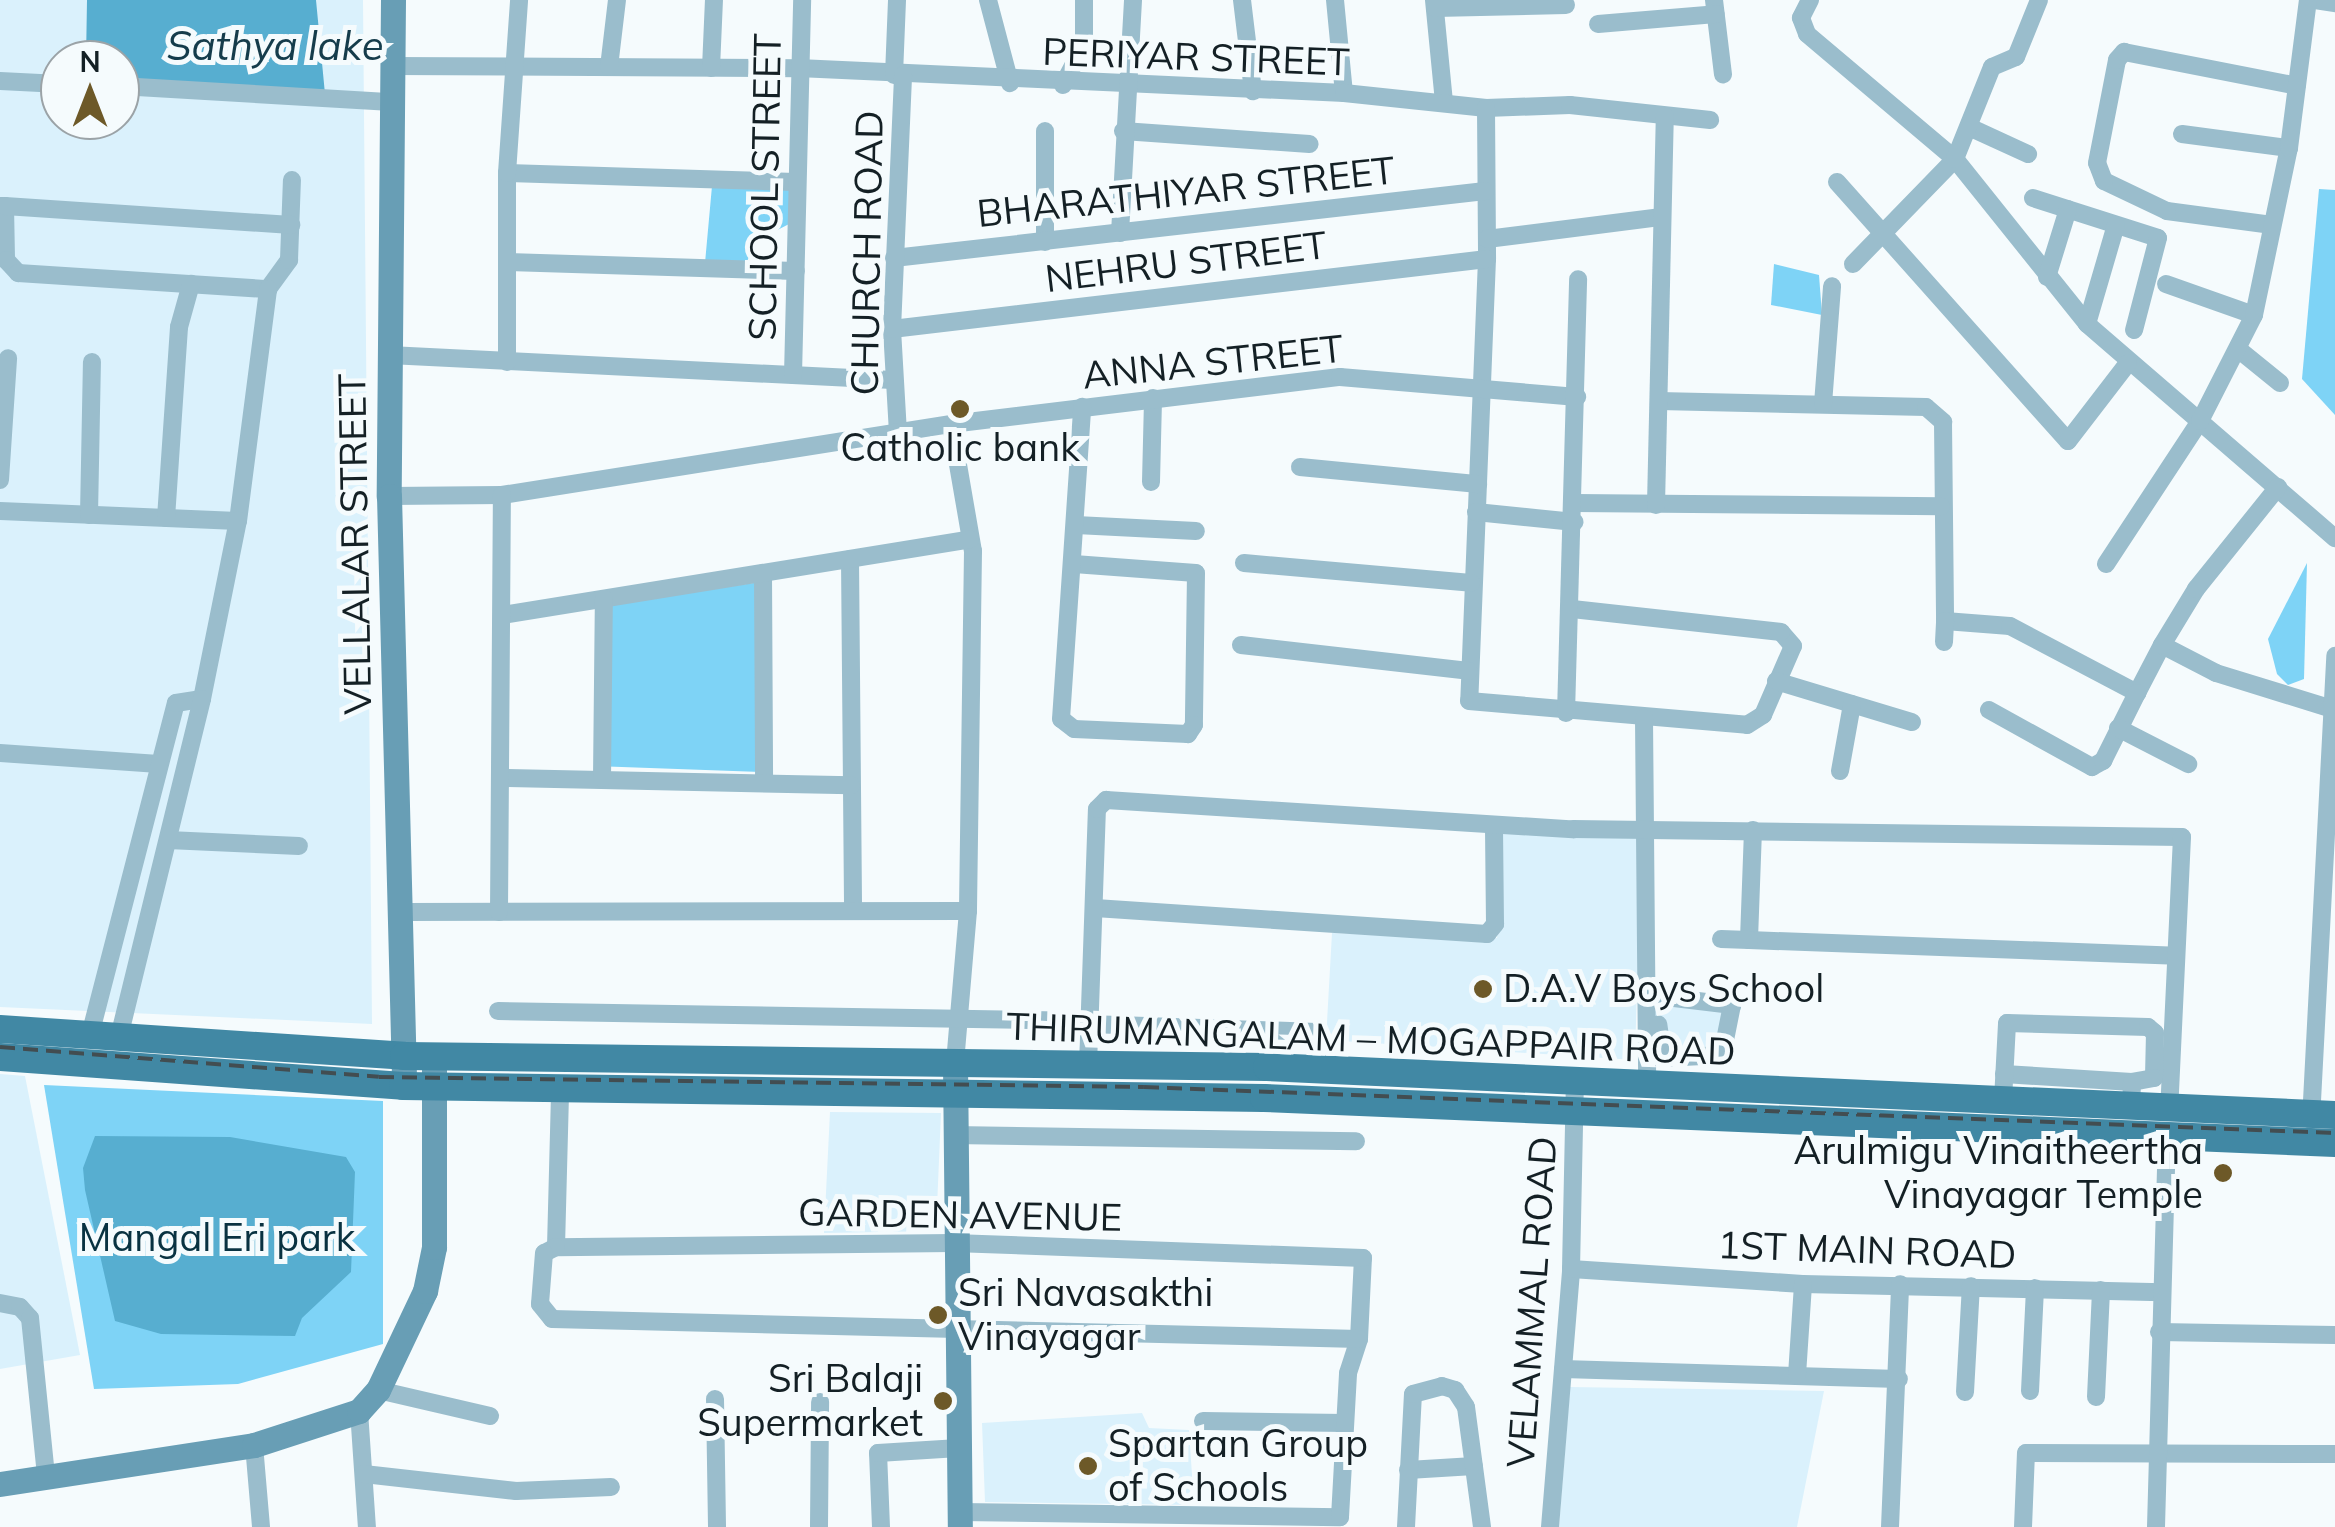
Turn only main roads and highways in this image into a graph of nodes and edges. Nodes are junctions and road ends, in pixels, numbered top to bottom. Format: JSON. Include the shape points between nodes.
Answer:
{"nodes":[{"id":1,"x":0,"y":1029,"type":"edge"},
{"id":2,"x":0,"y":1057,"type":"edge"},
{"id":3,"x":1576,"y":1094,"type":"junction"},
{"id":4,"x":2168,"y":1121,"type":"junction"},
{"id":5,"x":2323,"y":1129,"type":"edge"}],
"edges":[{"from":1,"to":3,"type":"main road","name":"THIRUMANGALAM – MOGAPPAIR ROAD","via":[[404,1056],[1088,1065]]},
{"from":2,"to":3,"type":"main road","name":"THIRUMANGALAM – MOGAPPAIR ROAD","via":[[403,1086]]},
{"from":3,"to":4,"type":"main road","name":"THIRUMANGALAM – MOGAPPAIR ROAD"},
{"from":3,"to":4,"type":"main road","name":"THIRUMANGALAM – MOGAPPAIR ROAD","via":[[1647,1084],[2004,1087],[2132,1094]]},
{"from":4,"to":5,"type":"main road","name":"THIRUMANGALAM – MOGAPPAIR ROAD"}]}
